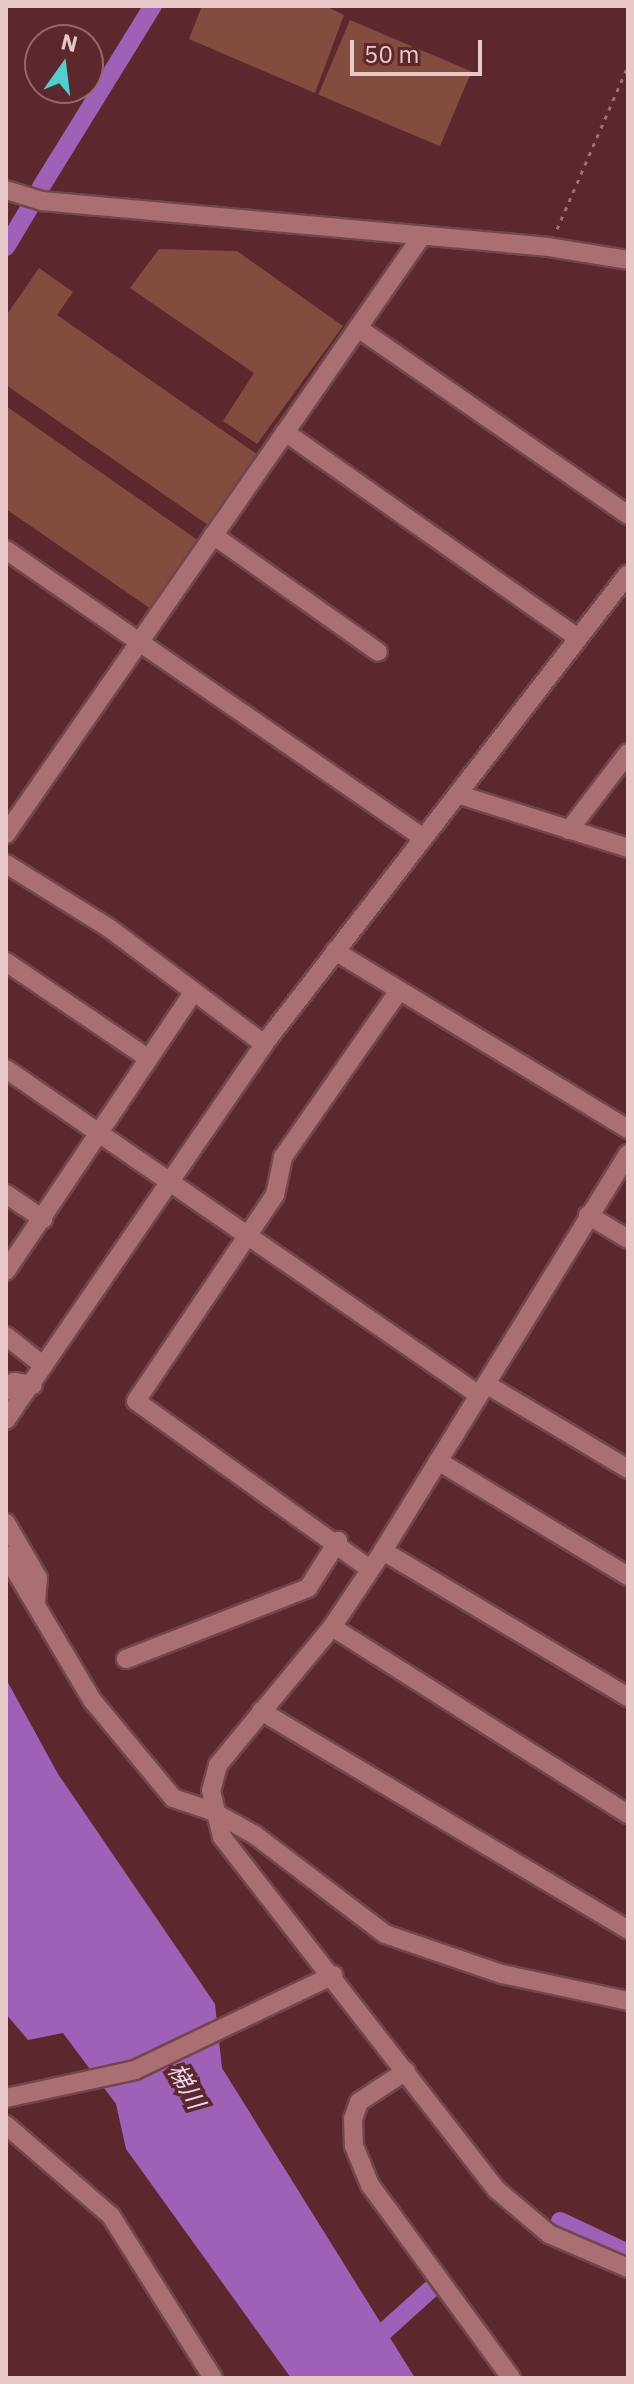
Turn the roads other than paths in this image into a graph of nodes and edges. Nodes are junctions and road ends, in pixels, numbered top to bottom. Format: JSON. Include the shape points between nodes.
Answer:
{"nodes":[{"id":1,"x":6,"y":190,"type":"edge"},
{"id":2,"x":421,"y":237,"type":"junction"},
{"id":3,"x":628,"y":260,"type":"edge"},
{"id":4,"x":358,"y":328,"type":"junction"},
{"id":5,"x":285,"y":432,"type":"junction"},
{"id":6,"x":628,"y":515,"type":"edge"},
{"id":7,"x":213,"y":535,"type":"junction"},
{"id":8,"x":6,"y":550,"type":"edge"},
{"id":9,"x":628,"y":574,"type":"edge"},
{"id":10,"x":577,"y":637,"type":"junction"},
{"id":11,"x":142,"y":640,"type":"junction"},
{"id":12,"x":378,"y":652,"type":"dead end"},
{"id":13,"x":628,"y":753,"type":"edge"},
{"id":14,"x":460,"y":795,"type":"junction"},
{"id":15,"x":569,"y":830,"type":"junction"},
{"id":16,"x":6,"y":834,"type":"edge"},
{"id":17,"x":422,"y":837,"type":"junction"},
{"id":18,"x":628,"y":848,"type":"edge"},
{"id":19,"x":6,"y":864,"type":"edge"},
{"id":20,"x":335,"y":951,"type":"junction"},
{"id":21,"x":6,"y":962,"type":"edge"},
{"id":22,"x":398,"y":992,"type":"junction"},
{"id":23,"x":192,"y":994,"type":"junction"},
{"id":24,"x":264,"y":1044,"type":"junction"},
{"id":25,"x":148,"y":1058,"type":"junction"},
{"id":26,"x":6,"y":1069,"type":"edge"},
{"id":27,"x":628,"y":1129,"type":"edge"},
{"id":28,"x":101,"y":1133,"type":"junction"},
{"id":29,"x":628,"y":1154,"type":"edge"},
{"id":30,"x":171,"y":1182,"type":"junction"},
{"id":31,"x":6,"y":1194,"type":"edge"},
{"id":32,"x":588,"y":1215,"type":"junction"},
{"id":33,"x":43,"y":1219,"type":"junction"},
{"id":34,"x":248,"y":1237,"type":"junction"},
{"id":35,"x":628,"y":1239,"type":"edge"},
{"id":36,"x":6,"y":1271,"type":"edge"},
{"id":37,"x":6,"y":1336,"type":"edge"},
{"id":38,"x":44,"y":1366,"type":"junction"},
{"id":39,"x":33,"y":1385,"type":"junction"},
{"id":40,"x":483,"y":1389,"type":"junction"},
{"id":41,"x":6,"y":1391,"type":"edge"},
{"id":42,"x":6,"y":1420,"type":"edge"},
{"id":43,"x":438,"y":1461,"type":"junction"},
{"id":44,"x":628,"y":1469,"type":"edge"},
{"id":45,"x":6,"y":1523,"type":"edge"},
{"id":46,"x":338,"y":1541,"type":"junction"},
{"id":47,"x":383,"y":1551,"type":"junction"},
{"id":48,"x":6,"y":1555,"type":"edge"},
{"id":49,"x":367,"y":1567,"type":"junction"},
{"id":50,"x":628,"y":1576,"type":"edge"},
{"id":51,"x":36,"y":1601,"type":"junction"},
{"id":52,"x":332,"y":1627,"type":"junction"},
{"id":53,"x":126,"y":1659,"type":"dead end"},
{"id":54,"x":628,"y":1697,"type":"edge"},
{"id":55,"x":261,"y":1711,"type":"junction"},
{"id":56,"x":212,"y":1811,"type":"junction"},
{"id":57,"x":628,"y":1814,"type":"edge"},
{"id":58,"x":628,"y":1930,"type":"edge"},
{"id":59,"x":333,"y":1975,"type":"junction"},
{"id":60,"x":628,"y":2001,"type":"edge"},
{"id":61,"x":406,"y":2071,"type":"junction"},
{"id":62,"x":7,"y":2098,"type":"edge"},
{"id":63,"x":6,"y":2125,"type":"edge"},
{"id":64,"x":628,"y":2268,"type":"edge"},
{"id":65,"x":213,"y":2378,"type":"edge"},
{"id":66,"x":511,"y":2378,"type":"edge"}],
"edges":[{"from":1,"to":2,"type":"street","via":[[42,201]]},
{"from":2,"to":3,"type":"street","via":[[549,247]]},
{"from":2,"to":4,"type":"street"},
{"from":4,"to":5,"type":"street"},
{"from":4,"to":6,"type":"street"},
{"from":5,"to":7,"type":"street"},
{"from":5,"to":10,"type":"street"},
{"from":7,"to":11,"type":"street"},
{"from":7,"to":12,"type":"street"},
{"from":8,"to":11,"type":"street"},
{"from":9,"to":10,"type":"street"},
{"from":10,"to":14,"type":"street"},
{"from":11,"to":16,"type":"street"},
{"from":11,"to":17,"type":"street"},
{"from":13,"to":15,"type":"street"},
{"from":14,"to":15,"type":"street"},
{"from":14,"to":17,"type":"street"},
{"from":15,"to":18,"type":"street"},
{"from":17,"to":20,"type":"street"},
{"from":19,"to":23,"type":"street","via":[[109,928]]},
{"from":20,"to":22,"type":"street"},
{"from":20,"to":24,"type":"street"},
{"from":21,"to":25,"type":"street"},
{"from":22,"to":27,"type":"street"},
{"from":22,"to":34,"type":"street","via":[[283,1157],[275,1195]]},
{"from":23,"to":24,"type":"street"},
{"from":23,"to":25,"type":"street"},
{"from":24,"to":30,"type":"street"},
{"from":25,"to":28,"type":"street"},
{"from":26,"to":28,"type":"street"},
{"from":28,"to":30,"type":"street"},
{"from":28,"to":33,"type":"street"},
{"from":29,"to":32,"type":"street"},
{"from":30,"to":34,"type":"street"},
{"from":30,"to":38,"type":"street"},
{"from":31,"to":33,"type":"street"},
{"from":32,"to":35,"type":"street"},
{"from":32,"to":40,"type":"street"},
{"from":33,"to":36,"type":"street"},
{"from":34,"to":40,"type":"street"},
{"from":34,"to":46,"type":"street","via":[[136,1401]]},
{"from":37,"to":38,"type":"street"},
{"from":38,"to":39,"type":"street"},
{"from":39,"to":41,"type":"street","via":[[14,1382]]},
{"from":39,"to":42,"type":"street"},
{"from":40,"to":43,"type":"street"},
{"from":40,"to":44,"type":"street"},
{"from":43,"to":47,"type":"street"},
{"from":43,"to":50,"type":"street"},
{"from":45,"to":51,"type":"street","via":[[38,1578]]},
{"from":46,"to":49,"type":"street"},
{"from":46,"to":53,"type":"street","via":[[308,1588]]},
{"from":47,"to":49,"type":"street"},
{"from":47,"to":54,"type":"street"},
{"from":48,"to":51,"type":"street"},
{"from":49,"to":52,"type":"street"},
{"from":51,"to":56,"type":"street","via":[[92,1700],[164,1788],[173,1798]]},
{"from":52,"to":55,"type":"street"},
{"from":52,"to":57,"type":"street"},
{"from":55,"to":56,"type":"street","via":[[218,1765]]},
{"from":55,"to":58,"type":"street"},
{"from":56,"to":59,"type":"street","via":[[222,1837]]},
{"from":56,"to":60,"type":"street","via":[[255,1835],[385,1934],[502,1974]]},
{"from":59,"to":61,"type":"street"},
{"from":59,"to":62,"type":"street","via":[[135,2070]]},
{"from":61,"to":64,"type":"street","via":[[497,2190],[549,2234]]},
{"from":61,"to":66,"type":"street","via":[[359,2102],[353,2119],[354,2146],[370,2185]]},
{"from":63,"to":65,"type":"street","via":[[111,2216]]}]}
